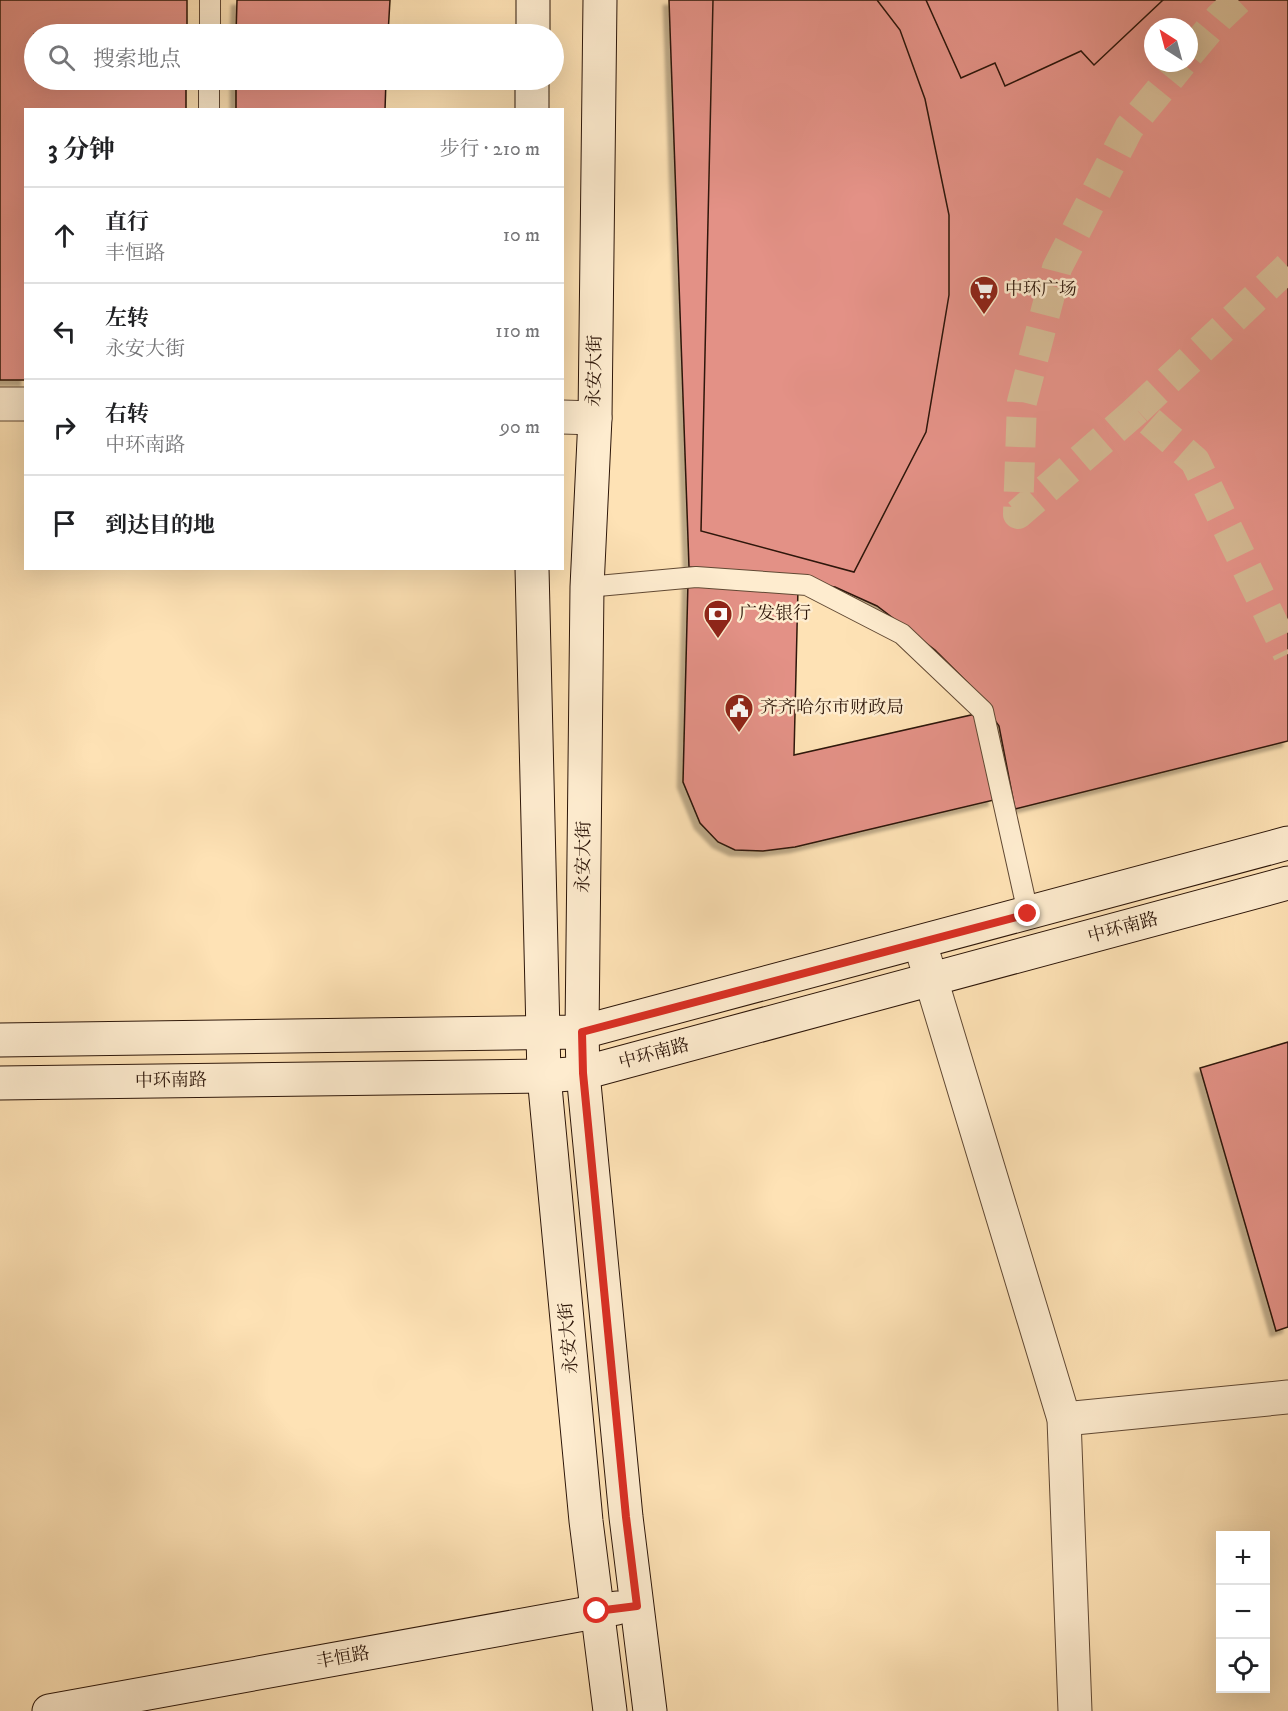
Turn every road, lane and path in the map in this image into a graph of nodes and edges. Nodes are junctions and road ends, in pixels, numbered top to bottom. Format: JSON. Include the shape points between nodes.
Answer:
{"nodes":[{"id":1,"x":210,"y":0,"type":"edge"},
{"id":2,"x":533,"y":0,"type":"edge"},
{"id":3,"x":600,"y":0,"type":"edge"},
{"id":4,"x":210,"y":24,"type":"edge"},
{"id":5,"x":533,"y":24,"type":"edge"},
{"id":6,"x":209,"y":90,"type":"edge"},
{"id":7,"x":532,"y":90,"type":"edge"},
{"id":8,"x":209,"y":108,"type":"edge"},
{"id":9,"x":532,"y":108,"type":"edge"},
{"id":10,"x":0,"y":404,"type":"edge"},
{"id":11,"x":24,"y":405,"type":"edge"},
{"id":12,"x":564,"y":417,"type":"edge"},
{"id":13,"x":595,"y":418,"type":"junction"},
{"id":14,"x":532,"y":570,"type":"edge"},
{"id":15,"x":587,"y":588,"type":"junction"},
{"id":16,"x":1288,"y":843,"type":"edge"},
{"id":17,"x":1288,"y":883,"type":"edge"},
{"id":18,"x":1028,"y":914,"type":"junction"},
{"id":19,"x":920,"y":943,"type":"junction"},
{"id":20,"x":931,"y":979,"type":"junction"},
{"id":21,"x":582,"y":1032,"type":"junction"},
{"id":22,"x":542,"y":1034,"type":"junction"},
{"id":23,"x":0,"y":1040,"type":"edge"},
{"id":24,"x":583,"y":1073,"type":"junction"},
{"id":25,"x":544,"y":1076,"type":"junction"},
{"id":26,"x":0,"y":1083,"type":"edge"},
{"id":27,"x":1288,"y":1397,"type":"edge"},
{"id":28,"x":1064,"y":1419,"type":"junction"},
{"id":29,"x":637,"y":1606,"type":"junction"},
{"id":30,"x":597,"y":1611,"type":"junction"},
{"id":31,"x":50,"y":1711,"type":"edge"},
{"id":32,"x":610,"y":1711,"type":"edge"},
{"id":33,"x":650,"y":1711,"type":"edge"},
{"id":34,"x":1075,"y":1711,"type":"edge"}],
"edges":[{"from":1,"to":4,"type":"lane"},
{"from":2,"to":5,"type":"main road"},
{"from":3,"to":13,"type":"main road","name":"永安大街"},
{"from":6,"to":8,"type":"lane"},
{"from":7,"to":9,"type":"main road"},
{"from":10,"to":11,"type":"main road"},
{"from":12,"to":13,"type":"main road"},
{"from":13,"to":15,"type":"main road","name":"永安大街"},
{"from":14,"to":22,"type":"main road","name":"永安大街"},
{"from":15,"to":18,"type":"lane","via":[[696,577],[807,585],[902,634],[983,711]]},
{"from":15,"to":21,"type":"main road","name":"永安大街"},
{"from":16,"to":18,"type":"main road"},
{"from":17,"to":20,"type":"main road","name":"中环南路"},
{"from":18,"to":19,"type":"main road"},
{"from":19,"to":20,"type":"main road"},
{"from":19,"to":21,"type":"main road"},
{"from":20,"to":24,"type":"main road","name":"中环南路"},
{"from":20,"to":28,"type":"main road"},
{"from":21,"to":22,"type":"main road"},
{"from":21,"to":24,"type":"main road","name":"永安大街"},
{"from":22,"to":23,"type":"main road"},
{"from":22,"to":25,"type":"main road","name":"永安大街"},
{"from":24,"to":25,"type":"main road","name":"中环南路"},
{"from":24,"to":29,"type":"main road","name":"永安大街"},
{"from":25,"to":26,"type":"main road","name":"中环南路"},
{"from":25,"to":30,"type":"main road","name":"永安大街"},
{"from":27,"to":28,"type":"main road"},
{"from":28,"to":34,"type":"main road"},
{"from":29,"to":30,"type":"main road","name":"丰恒路"},
{"from":29,"to":33,"type":"main road","name":"永安大街"},
{"from":30,"to":31,"type":"main road","name":"丰恒路"},
{"from":30,"to":32,"type":"main road","name":"永安大街"}]}
